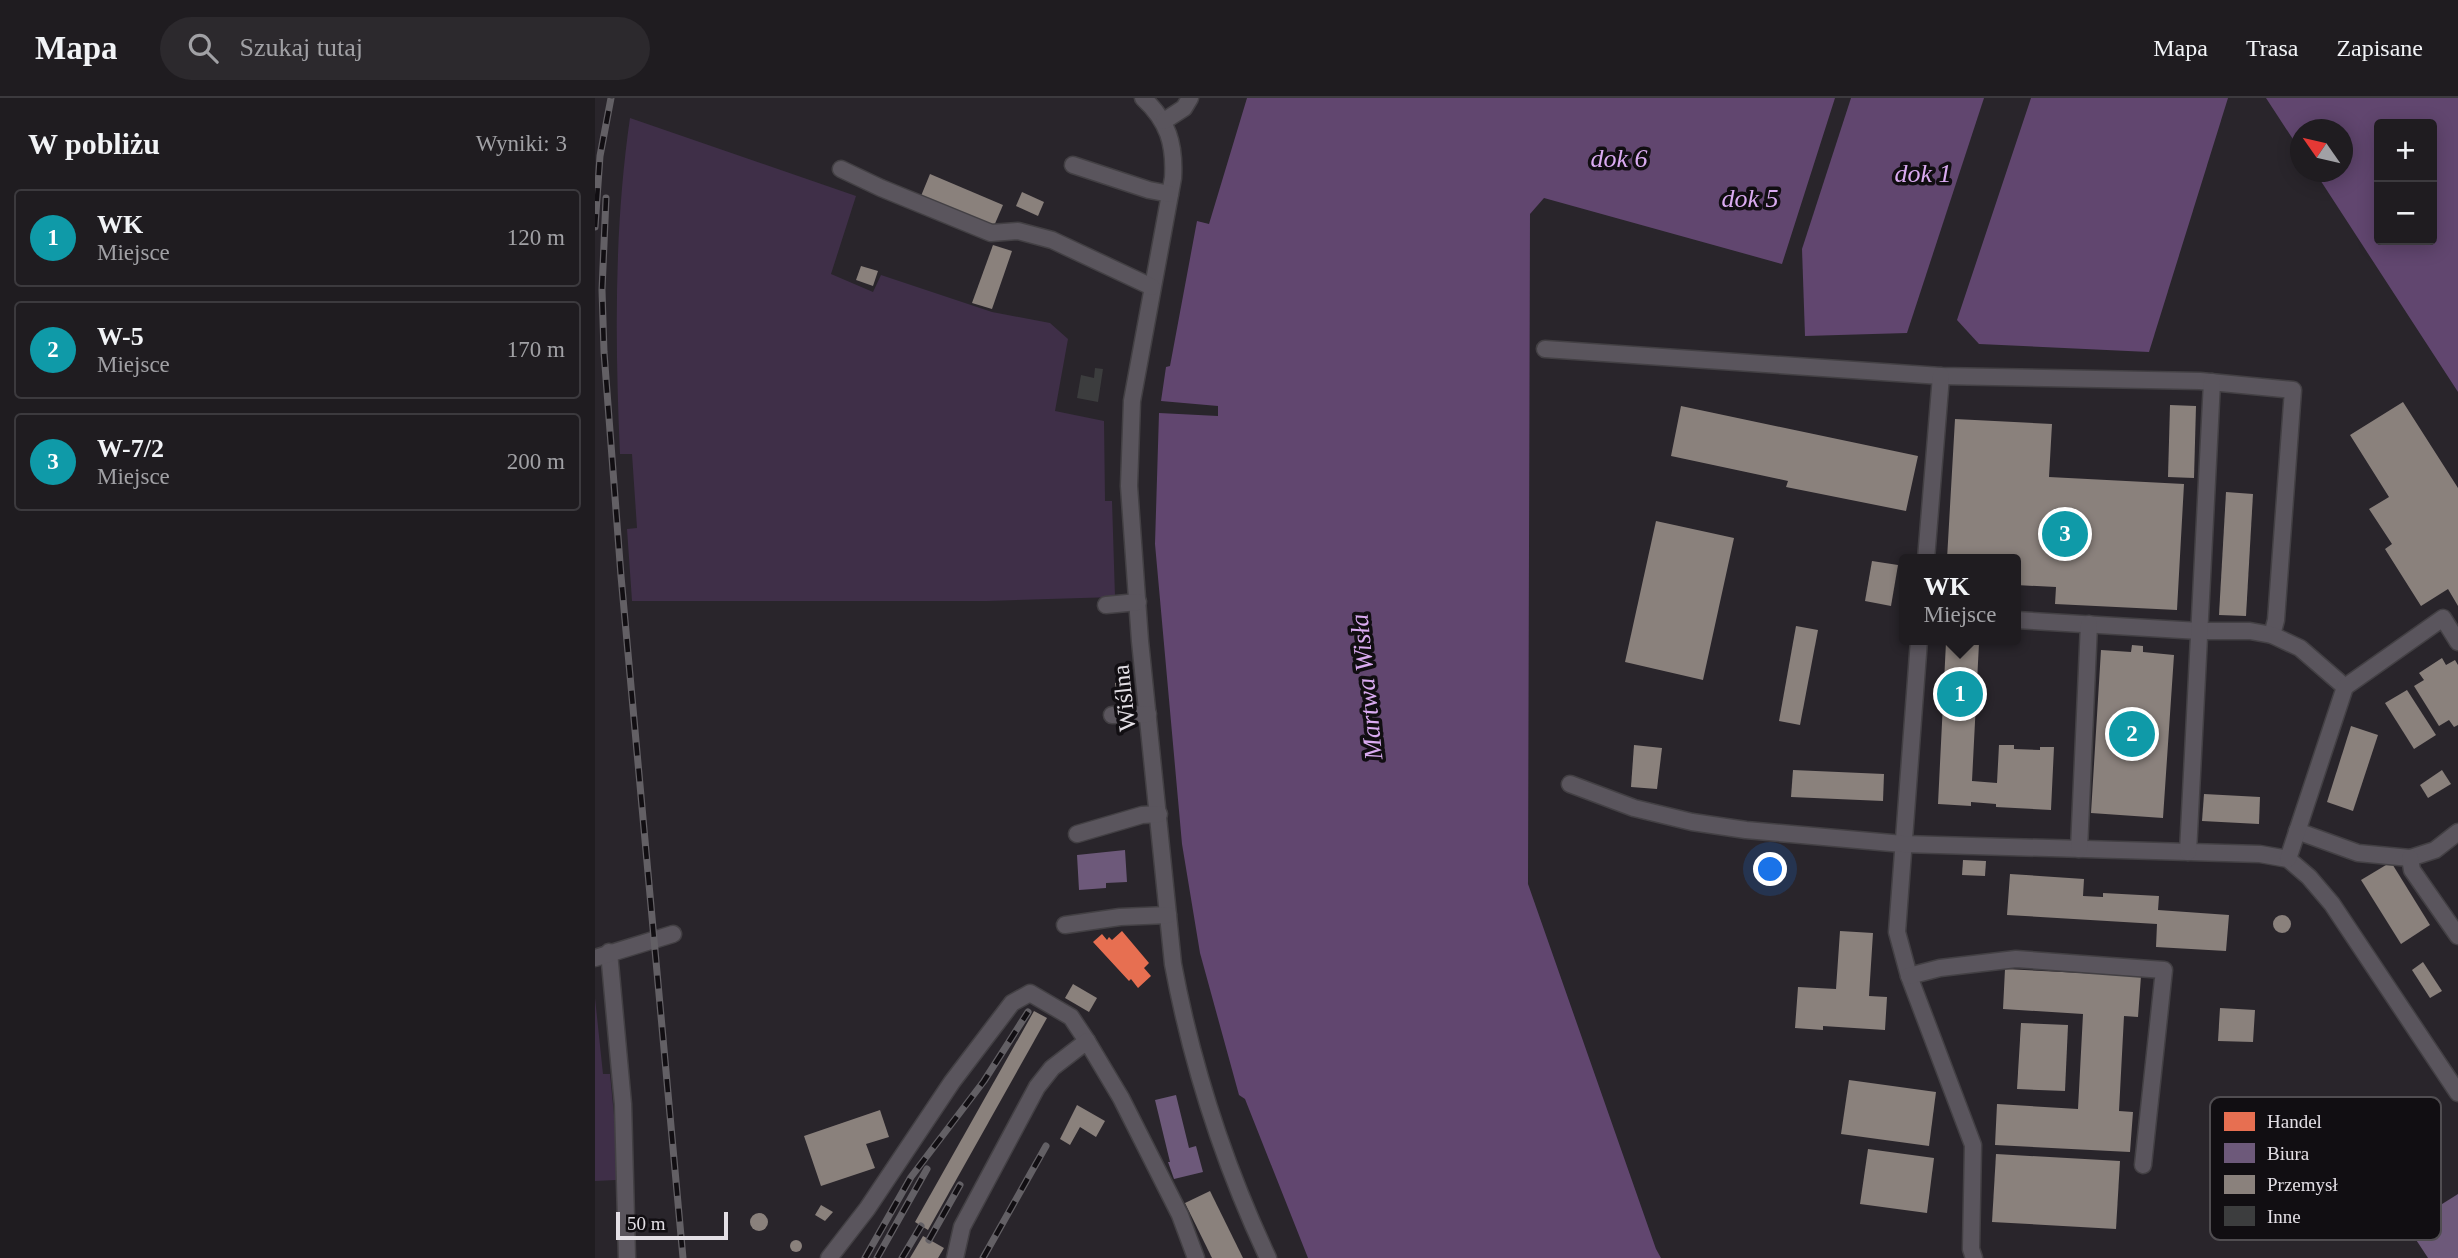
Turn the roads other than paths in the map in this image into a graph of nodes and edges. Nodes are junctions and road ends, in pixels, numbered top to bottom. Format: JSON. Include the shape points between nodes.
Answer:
{"nodes":[{"id":1,"x":1143,"y":98,"type":"edge"},
{"id":2,"x":1190,"y":98,"type":"edge"},
{"id":3,"x":1164,"y":121,"type":"junction"},
{"id":4,"x":1073,"y":165,"type":"dead end"},
{"id":5,"x":841,"y":169,"type":"dead end"},
{"id":6,"x":1170,"y":194,"type":"junction"},
{"id":7,"x":1152,"y":287,"type":"junction"},
{"id":8,"x":1545,"y":349,"type":"dead end"},
{"id":9,"x":1941,"y":376,"type":"junction"},
{"id":10,"x":2212,"y":382,"type":"junction"},
{"id":11,"x":1926,"y":554,"type":"edge"},
{"id":12,"x":1138,"y":602,"type":"junction"},
{"id":13,"x":1105,"y":604,"type":"dead end"},
{"id":14,"x":2021,"y":620,"type":"edge"},
{"id":15,"x":2089,"y":624,"type":"junction"},
{"id":16,"x":2199,"y":631,"type":"junction"},
{"id":17,"x":2272,"y":635,"type":"junction"},
{"id":18,"x":2458,"y":642,"type":"edge"},
{"id":19,"x":1919,"y":645,"type":"edge"},
{"id":20,"x":2345,"y":687,"type":"junction"},
{"id":21,"x":1149,"y":714,"type":"junction"},
{"id":22,"x":1112,"y":715,"type":"dead end"},
{"id":23,"x":1570,"y":784,"type":"dead end"},
{"id":24,"x":1159,"y":814,"type":"junction"},
{"id":25,"x":2297,"y":831,"type":"junction"},
{"id":26,"x":2458,"y":832,"type":"edge"},
{"id":27,"x":1077,"y":834,"type":"dead end"},
{"id":28,"x":1903,"y":844,"type":"junction"},
{"id":29,"x":2079,"y":849,"type":"junction"},
{"id":30,"x":2188,"y":852,"type":"junction"},
{"id":31,"x":2410,"y":858,"type":"junction"},
{"id":32,"x":2288,"y":859,"type":"junction"},
{"id":33,"x":1168,"y":915,"type":"junction"},
{"id":34,"x":1065,"y":925,"type":"dead end"},
{"id":35,"x":673,"y":934,"type":"dead end"},
{"id":36,"x":2458,"y":936,"type":"edge"},
{"id":37,"x":602,"y":955,"type":"edge"},
{"id":38,"x":1909,"y":976,"type":"junction"},
{"id":39,"x":1087,"y":1041,"type":"junction"},
{"id":40,"x":2458,"y":1093,"type":"edge"},
{"id":41,"x":2143,"y":1165,"type":"dead end"},
{"id":42,"x":627,"y":1258,"type":"edge"},
{"id":43,"x":829,"y":1258,"type":"edge"},
{"id":44,"x":955,"y":1258,"type":"edge"},
{"id":45,"x":1196,"y":1258,"type":"edge"},
{"id":46,"x":1268,"y":1258,"type":"edge"},
{"id":47,"x":1974,"y":1258,"type":"edge"}],
"edges":[{"from":1,"to":3,"type":"street"},
{"from":2,"to":3,"type":"street","via":[[1184,108]]},
{"from":3,"to":6,"type":"street","name":"Wiślna","via":[[1174,158]]},
{"from":4,"to":6,"type":"street"},
{"from":5,"to":7,"type":"street","via":[[991,233],[1018,231],[1052,240]]},
{"from":6,"to":7,"type":"street","name":"Wiślna"},
{"from":7,"to":12,"type":"street","name":"Wiślna","via":[[1131,417],[1129,486]]},
{"from":8,"to":9,"type":"street"},
{"from":9,"to":10,"type":"street"},
{"from":9,"to":11,"type":"street"},
{"from":10,"to":16,"type":"street"},
{"from":10,"to":17,"type":"street","via":[[2293,390]]},
{"from":12,"to":13,"type":"street"},
{"from":12,"to":21,"type":"street","name":"Wiślna"},
{"from":14,"to":15,"type":"street"},
{"from":15,"to":16,"type":"street"},
{"from":15,"to":29,"type":"street"},
{"from":16,"to":17,"type":"street"},
{"from":16,"to":30,"type":"street"},
{"from":17,"to":20,"type":"street","via":[[2300,648]]},
{"from":18,"to":20,"type":"street","via":[[2443,618]]},
{"from":19,"to":28,"type":"street"},
{"from":20,"to":25,"type":"street"},
{"from":21,"to":22,"type":"street"},
{"from":21,"to":24,"type":"street","name":"Wiślna"},
{"from":23,"to":28,"type":"street","via":[[1634,808],[1692,822]]},
{"from":24,"to":27,"type":"street"},
{"from":24,"to":33,"type":"street","name":"Wiślna"},
{"from":25,"to":31,"type":"street","via":[[2358,853]]},
{"from":25,"to":32,"type":"street"},
{"from":26,"to":31,"type":"street","via":[[2435,850]]},
{"from":28,"to":29,"type":"street"},
{"from":28,"to":38,"type":"street","via":[[1897,932]]},
{"from":29,"to":30,"type":"street"},
{"from":30,"to":32,"type":"street"},
{"from":31,"to":36,"type":"street","via":[[2412,870]]},
{"from":32,"to":40,"type":"street","via":[[2332,904]]},
{"from":33,"to":34,"type":"street"},
{"from":33,"to":46,"type":"street","name":"Wiślna","via":[[1181,1007],[1216,1134]]},
{"from":35,"to":37,"type":"street"},
{"from":37,"to":42,"type":"street","via":[[622,1104]]},
{"from":38,"to":41,"type":"street","via":[[2016,959],[2164,970]]},
{"from":38,"to":47,"type":"street","via":[[1973,1145]]},
{"from":39,"to":43,"type":"street","via":[[1071,1017],[1031,993],[1012,1003]]},
{"from":39,"to":44,"type":"street","via":[[1052,1068],[1037,1087],[962,1227]]},
{"from":39,"to":45,"type":"street","via":[[1180,1215]]}]}
